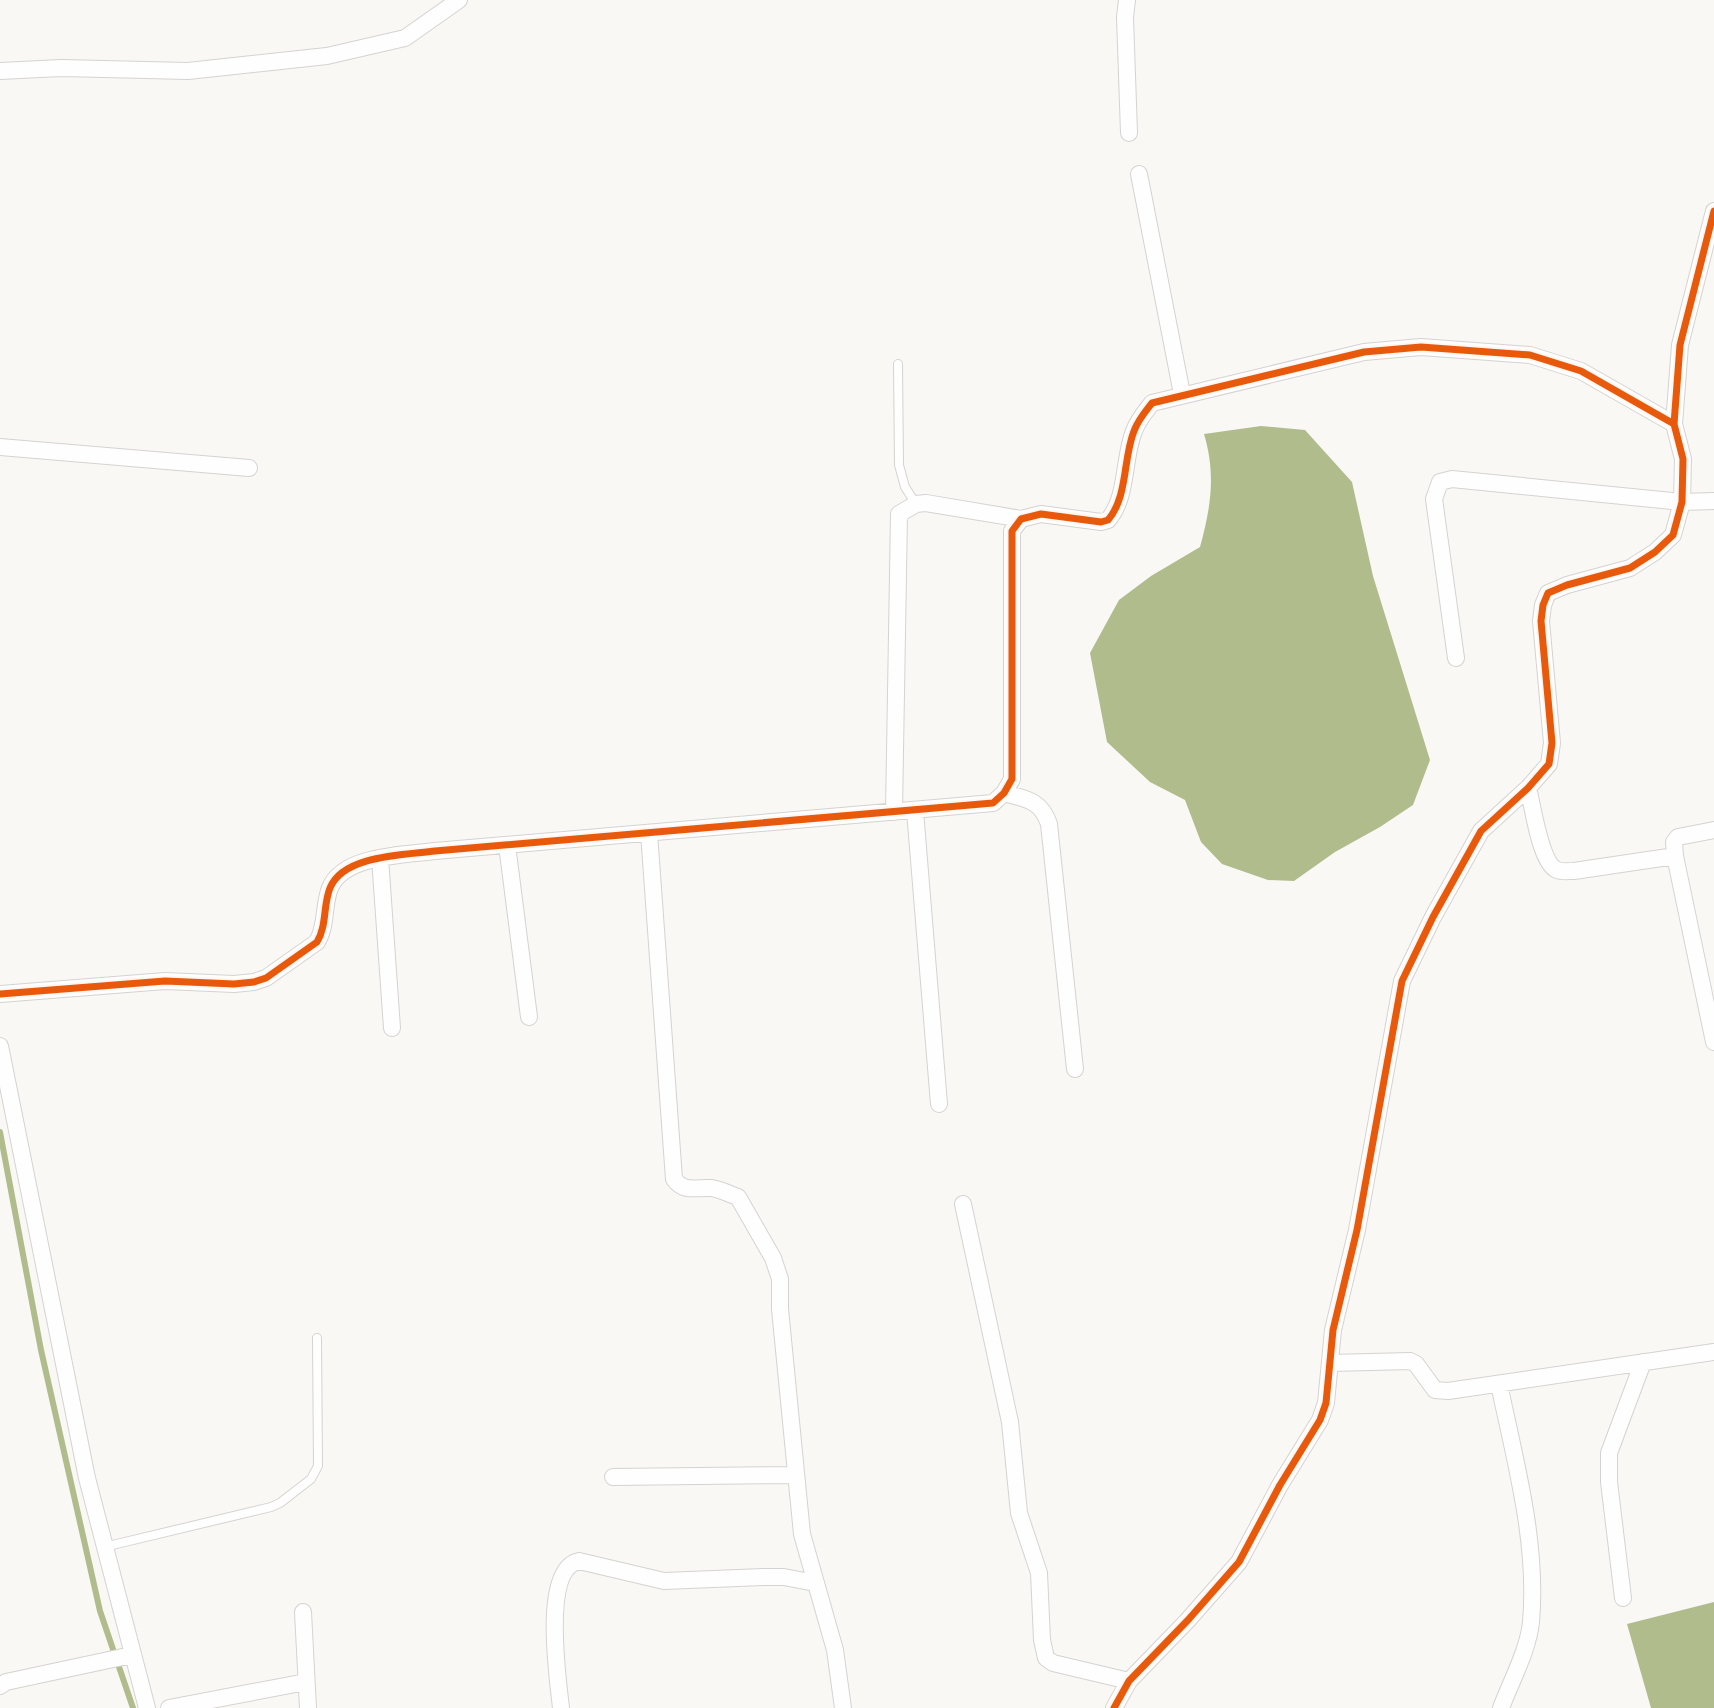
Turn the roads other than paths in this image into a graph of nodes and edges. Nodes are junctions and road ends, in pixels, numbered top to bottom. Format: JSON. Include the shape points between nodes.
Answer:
{"nodes":[{"id":1,"x":459,"y":0,"type":"edge"},
{"id":2,"x":1127,"y":0,"type":"edge"},
{"id":3,"x":0,"y":71,"type":"edge"},
{"id":4,"x":1129,"y":133,"type":"dead end"},
{"id":5,"x":1139,"y":174,"type":"dead end"},
{"id":6,"x":1714,"y":211,"type":"edge"},
{"id":7,"x":898,"y":365,"type":"dead end"},
{"id":8,"x":1182,"y":394,"type":"junction"},
{"id":9,"x":1674,"y":424,"type":"junction"},
{"id":10,"x":0,"y":447,"type":"edge"},
{"id":11,"x":249,"y":468,"type":"dead end"},
{"id":12,"x":1714,"y":501,"type":"edge"},
{"id":13,"x":1682,"y":502,"type":"junction"},
{"id":14,"x":916,"y":504,"type":"junction"},
{"id":15,"x":1021,"y":519,"type":"junction"},
{"id":16,"x":1457,"y":657,"type":"dead end"},
{"id":17,"x":1528,"y":788,"type":"junction"},
{"id":18,"x":1004,"y":793,"type":"junction"},
{"id":19,"x":915,"y":811,"type":"junction"},
{"id":20,"x":894,"y":813,"type":"junction"},
{"id":21,"x":1714,"y":830,"type":"edge"},
{"id":22,"x":649,"y":834,"type":"junction"},
{"id":23,"x":507,"y":845,"type":"junction"},
{"id":24,"x":1675,"y":856,"type":"junction"},
{"id":25,"x":380,"y":859,"type":"junction"},
{"id":26,"x":0,"y":994,"type":"edge"},
{"id":27,"x":529,"y":1017,"type":"dead end"},
{"id":28,"x":392,"y":1028,"type":"dead end"},
{"id":29,"x":1714,"y":1042,"type":"edge"},
{"id":30,"x":0,"y":1046,"type":"edge"},
{"id":31,"x":1075,"y":1069,"type":"dead end"},
{"id":32,"x":939,"y":1104,"type":"dead end"},
{"id":33,"x":963,"y":1204,"type":"dead end"},
{"id":34,"x":317,"y":1338,"type":"dead end"},
{"id":35,"x":1714,"y":1352,"type":"edge"},
{"id":36,"x":1330,"y":1356,"type":"junction"},
{"id":37,"x":1643,"y":1362,"type":"junction"},
{"id":38,"x":1499,"y":1384,"type":"junction"},
{"id":39,"x":795,"y":1475,"type":"junction"},
{"id":40,"x":613,"y":1477,"type":"dead end"},
{"id":41,"x":104,"y":1547,"type":"junction"},
{"id":42,"x":815,"y":1583,"type":"junction"},
{"id":43,"x":1623,"y":1598,"type":"dead end"},
{"id":44,"x":303,"y":1612,"type":"dead end"},
{"id":45,"x":121,"y":1657,"type":"junction"},
{"id":46,"x":1129,"y":1681,"type":"junction"},
{"id":47,"x":306,"y":1682,"type":"junction"},
{"id":48,"x":0,"y":1686,"type":"edge"},
{"id":49,"x":147,"y":1708,"type":"edge"},
{"id":50,"x":169,"y":1708,"type":"edge"},
{"id":51,"x":308,"y":1708,"type":"edge"},
{"id":52,"x":561,"y":1708,"type":"edge"},
{"id":53,"x":843,"y":1708,"type":"edge"},
{"id":54,"x":1114,"y":1708,"type":"edge"},
{"id":55,"x":1501,"y":1708,"type":"edge"}],
"edges":[{"from":1,"to":3,"type":"street","via":[[405,38],[327,56],[188,71]]},
{"from":2,"to":4,"type":"street"},
{"from":5,"to":8,"type":"street"},
{"from":6,"to":9,"type":"street","via":[[1680,345]]},
{"from":7,"to":14,"type":"lane","via":[[899,465]]},
{"from":8,"to":9,"type":"street","via":[[1364,352],[1469,349],[1530,355],[1581,371]]},
{"from":8,"to":15,"type":"street","via":[[1152,403],[1142,414],[1133,431],[1117,504],[1108,520],[1041,514]]},
{"from":9,"to":13,"type":"street","via":[[1683,459]]},
{"from":10,"to":11,"type":"street"},
{"from":12,"to":13,"type":"street"},
{"from":13,"to":16,"type":"street","via":[[1452,479],[1440,482],[1434,499]]},
{"from":13,"to":17,"type":"street","via":[[1673,535],[1655,552],[1630,568],[1548,593],[1541,621],[1552,743],[1549,764]]},
{"from":14,"to":15,"type":"street"},
{"from":14,"to":20,"type":"street","via":[[899,514],[898,522]]},
{"from":15,"to":18,"type":"street","via":[[1012,531],[1012,779]]},
{"from":17,"to":24,"type":"street","via":[[1543,850],[1550,865],[1559,871]]},
{"from":17,"to":36,"type":"street","via":[[1482,831],[1402,981]]},
{"from":18,"to":19,"type":"street","via":[[993,803]]},
{"from":18,"to":31,"type":"street","via":[[1032,801],[1045,811],[1049,824]]},
{"from":19,"to":20,"type":"street"},
{"from":19,"to":32,"type":"street"},
{"from":20,"to":22,"type":"street"},
{"from":21,"to":24,"type":"street","via":[[1678,837]]},
{"from":22,"to":23,"type":"street"},
{"from":22,"to":39,"type":"street","via":[[674,1179],[680,1186],[712,1188],[738,1197],[773,1258],[780,1279]]},
{"from":23,"to":25,"type":"street"},
{"from":23,"to":27,"type":"street"},
{"from":24,"to":29,"type":"street"},
{"from":25,"to":26,"type":"street","via":[[337,875],[317,942],[266,978],[234,984],[165,981]]},
{"from":25,"to":28,"type":"street"},
{"from":30,"to":41,"type":"street"},
{"from":33,"to":46,"type":"street","via":[[1010,1422],[1019,1513],[1039,1573],[1046,1658]]},
{"from":34,"to":41,"type":"lane","via":[[318,1466],[311,1479],[280,1503],[261,1510]]},
{"from":35,"to":37,"type":"street"},
{"from":36,"to":38,"type":"street","via":[[1410,1361],[1435,1390]]},
{"from":36,"to":46,"type":"street","via":[[1321,1420],[1239,1562]]},
{"from":37,"to":38,"type":"street"},
{"from":37,"to":43,"type":"street","via":[[1609,1453]]},
{"from":38,"to":55,"type":"street","via":[[1531,1554],[1531,1623]]},
{"from":39,"to":40,"type":"street"},
{"from":39,"to":42,"type":"street","via":[[802,1534]]},
{"from":41,"to":45,"type":"street"},
{"from":42,"to":52,"type":"street","via":[[785,1577],[664,1581],[571,1563],[559,1590],[553,1639]]},
{"from":42,"to":53,"type":"street","via":[[835,1650]]},
{"from":44,"to":47,"type":"street"},
{"from":45,"to":48,"type":"street"},
{"from":45,"to":49,"type":"street"},
{"from":46,"to":54,"type":"street"},
{"from":47,"to":50,"type":"street"},
{"from":47,"to":51,"type":"street"}]}
